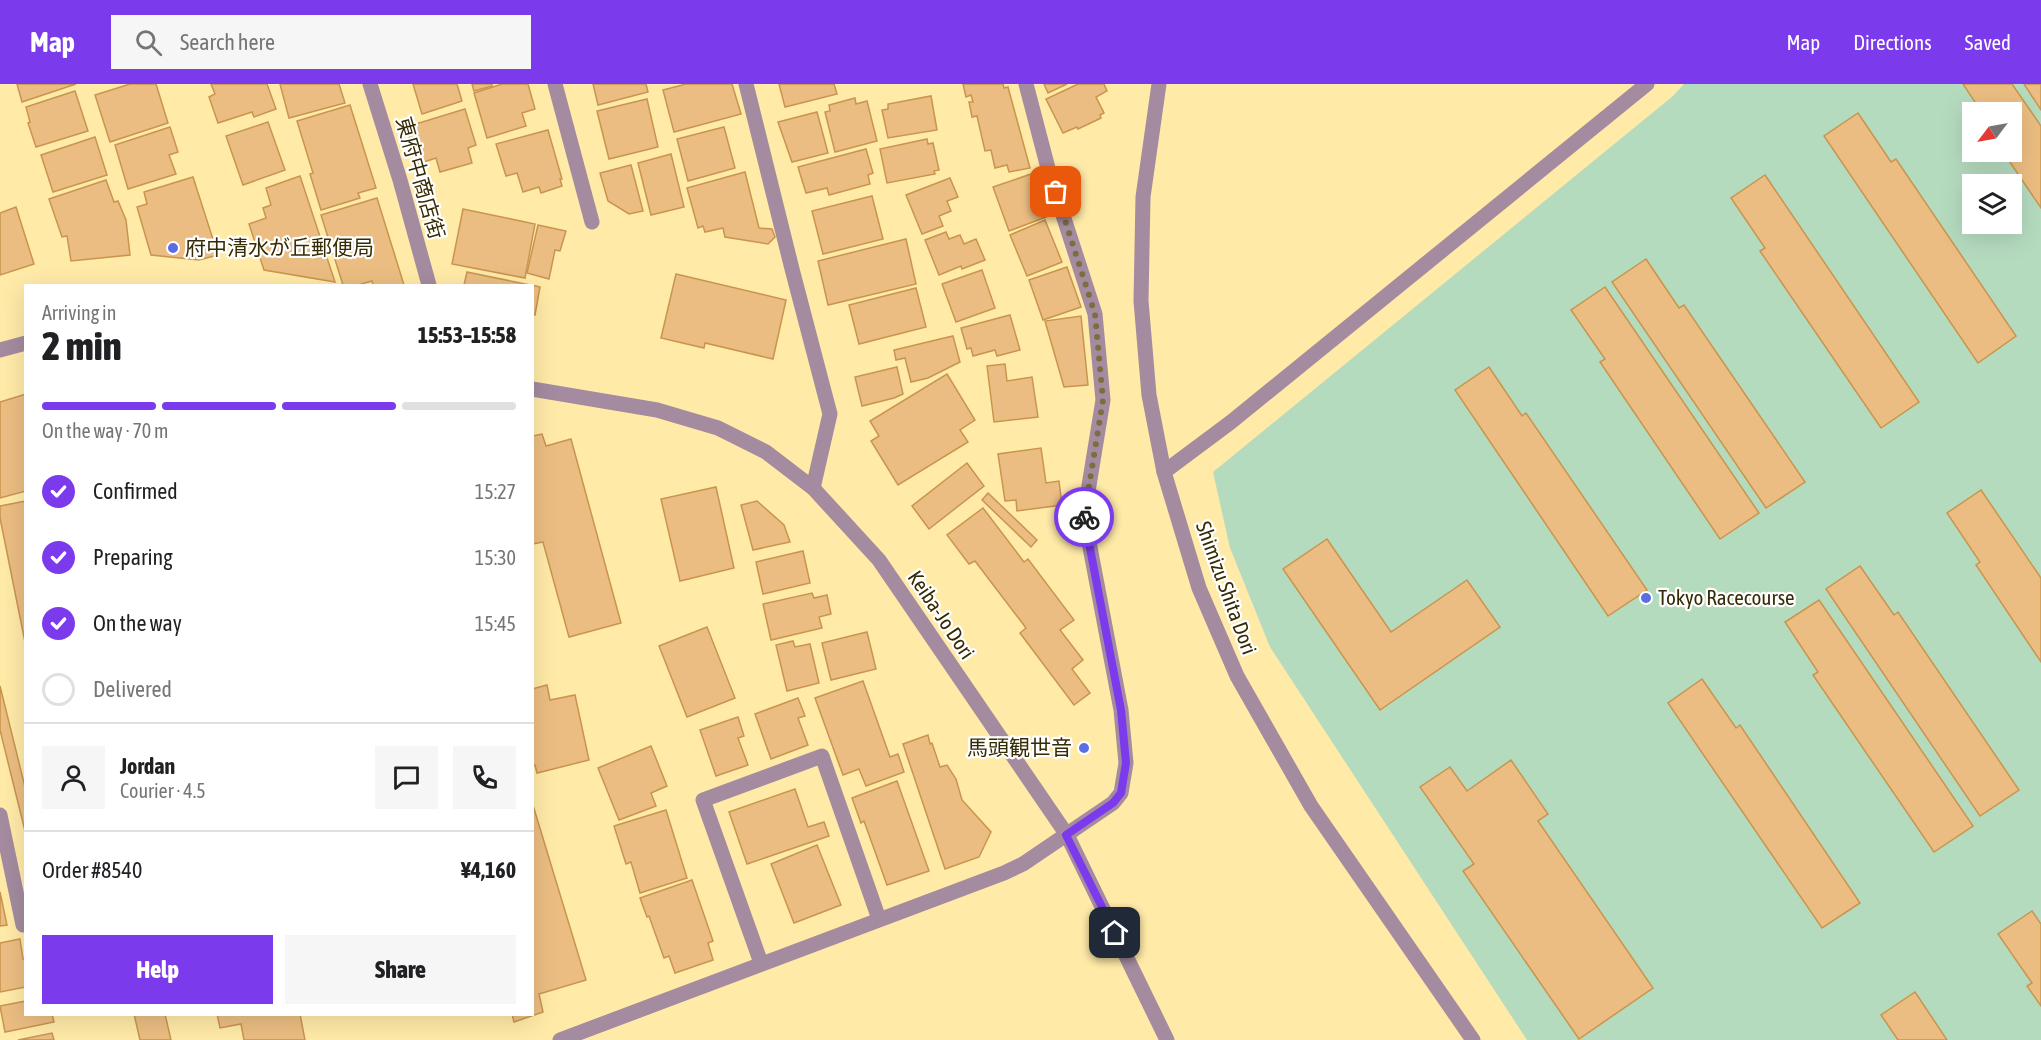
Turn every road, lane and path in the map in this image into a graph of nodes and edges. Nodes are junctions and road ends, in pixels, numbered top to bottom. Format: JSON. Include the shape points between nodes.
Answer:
{"nodes":[{"id":1,"x":370,"y":84,"type":"edge"},
{"id":2,"x":555,"y":84,"type":"edge"},
{"id":3,"x":746,"y":84,"type":"edge"},
{"id":4,"x":1026,"y":84,"type":"edge"},
{"id":5,"x":1159,"y":84,"type":"edge"},
{"id":6,"x":1647,"y":84,"type":"edge"},
{"id":7,"x":592,"y":222,"type":"dead end"},
{"id":8,"x":429,"y":284,"type":"edge"},
{"id":9,"x":24,"y":344,"type":"edge"},
{"id":10,"x":0,"y":351,"type":"edge"},
{"id":11,"x":534,"y":389,"type":"edge"},
{"id":12,"x":1164,"y":472,"type":"junction"},
{"id":13,"x":813,"y":488,"type":"junction"},
{"id":14,"x":0,"y":815,"type":"edge"},
{"id":15,"x":1066,"y":835,"type":"junction"},
{"id":16,"x":4,"y":849,"type":"edge"},
{"id":17,"x":879,"y":919,"type":"junction"},
{"id":18,"x":23,"y":925,"type":"dead end"},
{"id":19,"x":760,"y":963,"type":"junction"},
{"id":20,"x":560,"y":1040,"type":"edge"},
{"id":21,"x":1167,"y":1040,"type":"edge"},
{"id":22,"x":1473,"y":1040,"type":"edge"}],
"edges":[{"from":1,"to":8,"type":"street","name":"東府中商店街"},
{"from":2,"to":7,"type":"street"},
{"from":3,"to":13,"type":"street","via":[[830,414]]},
{"from":4,"to":15,"type":"street","via":[[1049,172],[1095,314],[1103,400],[1084,516],[1121,710],[1126,763],[1118,798]]},
{"from":5,"to":12,"type":"street","name":"Shimizu Shita Dori","via":[[1143,196],[1140,301],[1149,395]]},
{"from":6,"to":12,"type":"street","via":[[1232,422]]},
{"from":9,"to":10,"type":"street"},
{"from":11,"to":13,"type":"street","name":"Keiba-Jo Dori","via":[[657,410],[718,428],[766,452]]},
{"from":12,"to":22,"type":"street","name":"Shimizu Shita Dori","via":[[1199,588],[1237,676],[1311,806]]},
{"from":13,"to":15,"type":"street","name":"Keiba-Jo Dori","via":[[879,560]]},
{"from":14,"to":16,"type":"street"},
{"from":15,"to":17,"type":"street","via":[[1004,873]]},
{"from":15,"to":21,"type":"street","name":"Keiba-Jo Dori"},
{"from":16,"to":18,"type":"street"},
{"from":17,"to":19,"type":"street"},
{"from":17,"to":19,"type":"street","via":[[822,756],[703,801]]},
{"from":19,"to":20,"type":"street"}]}
